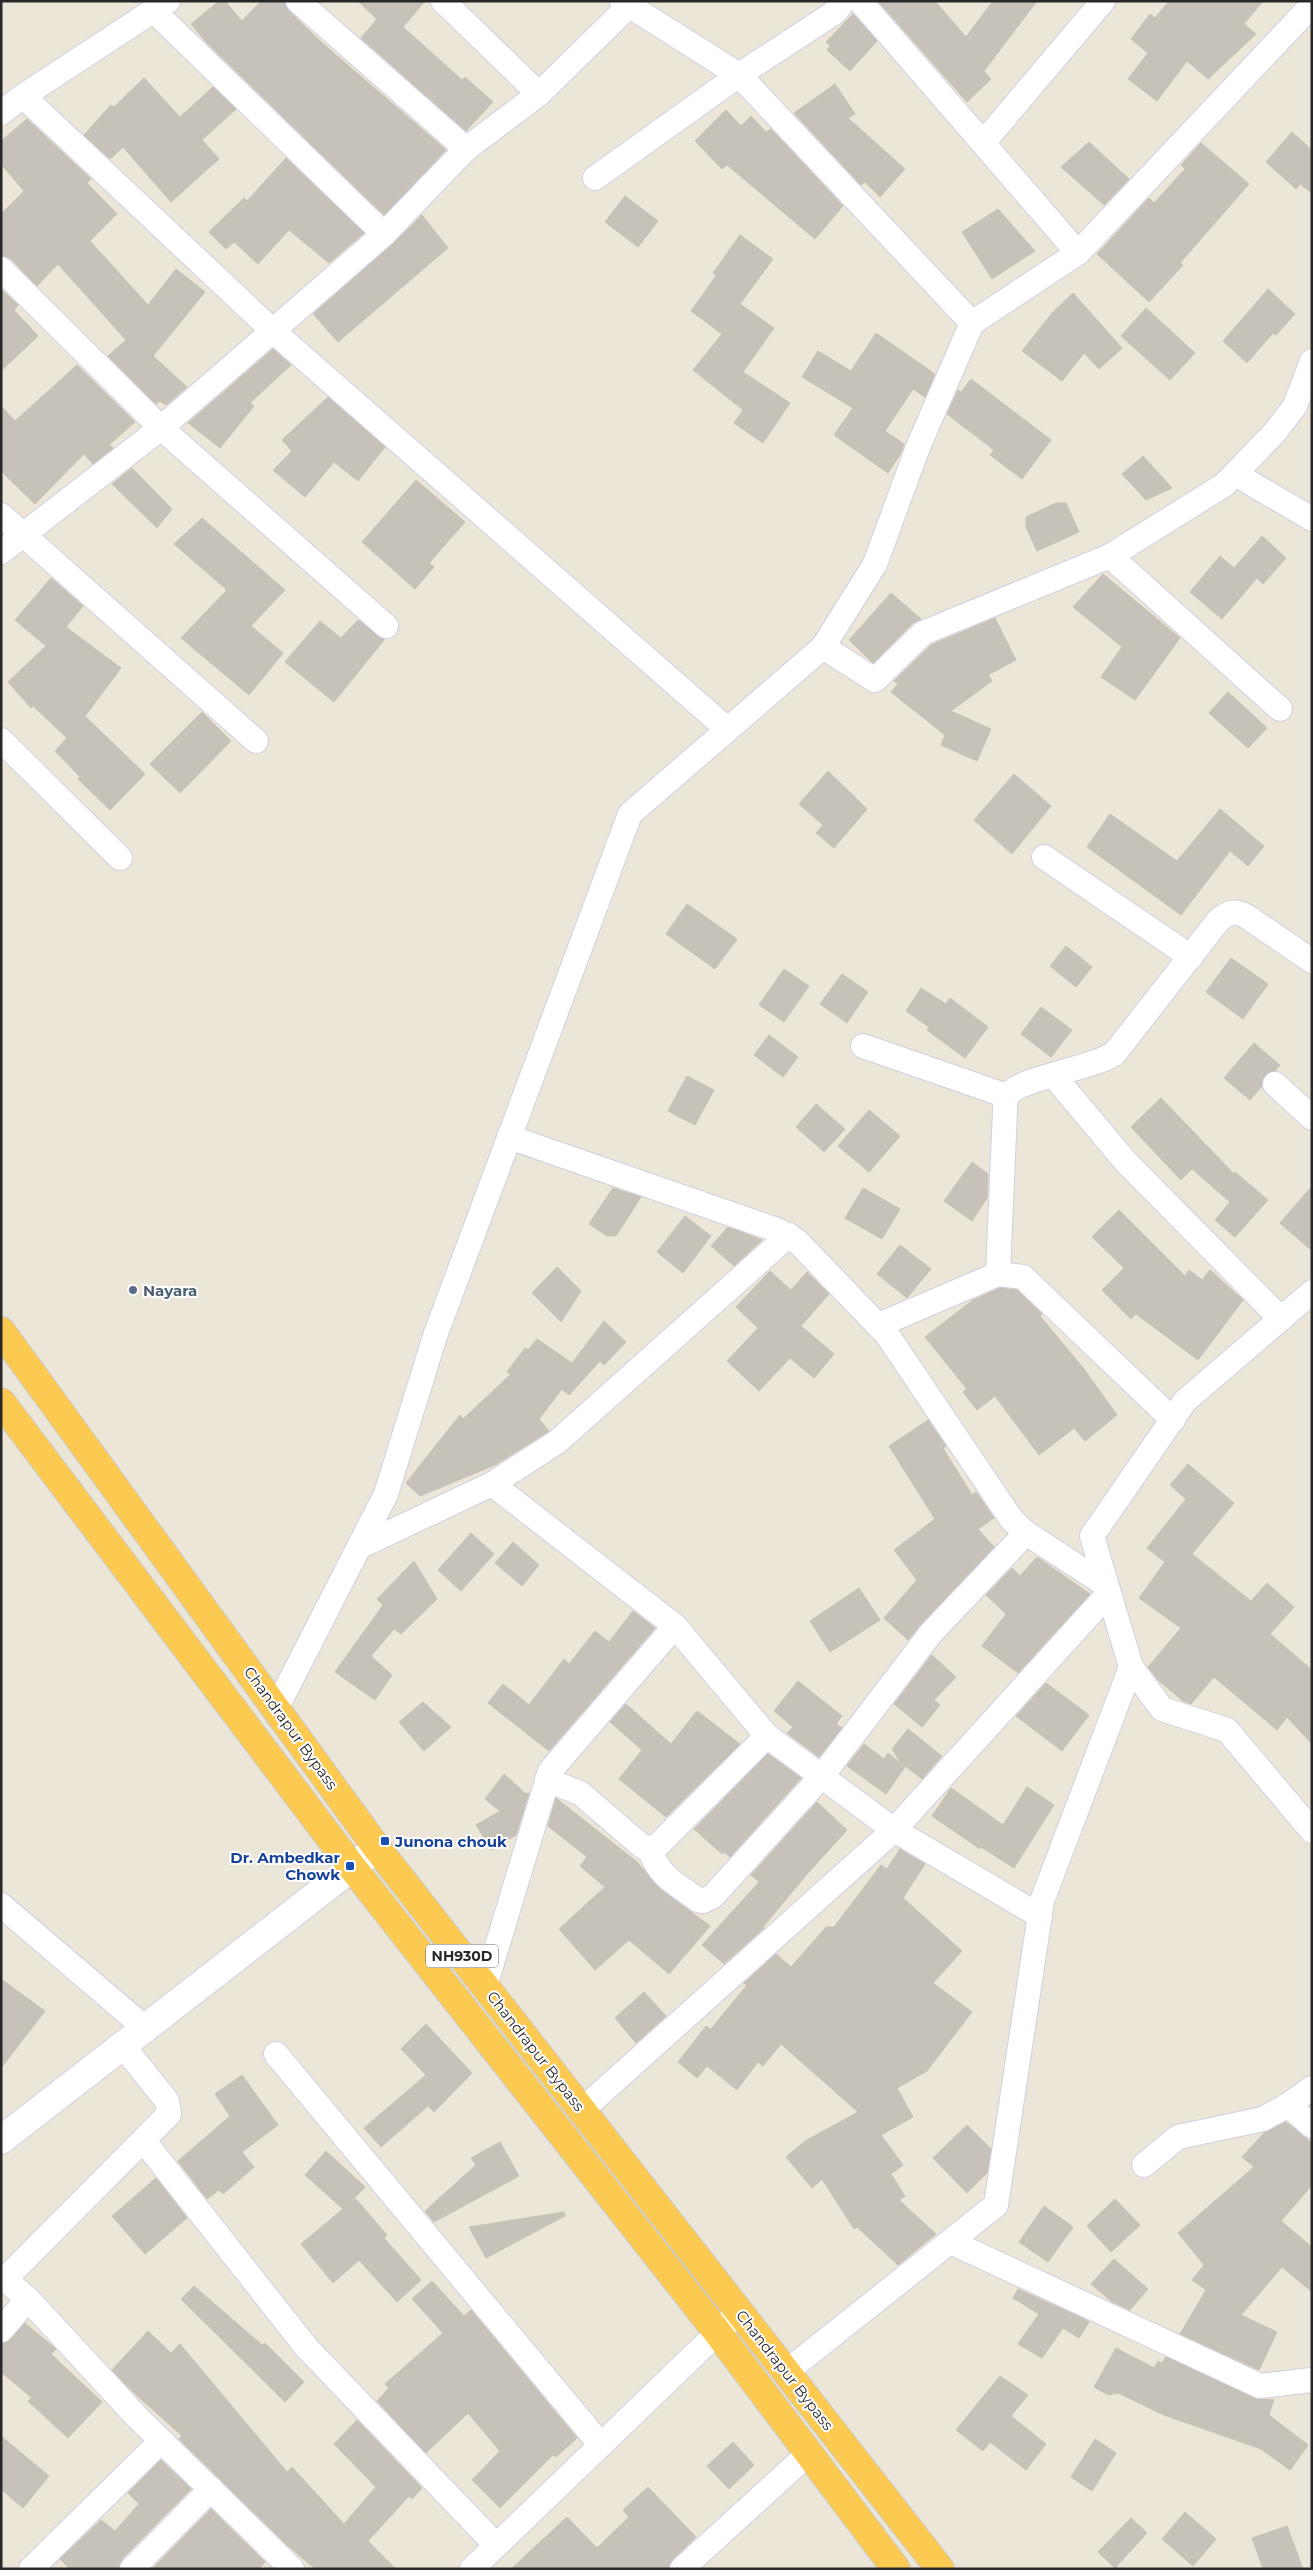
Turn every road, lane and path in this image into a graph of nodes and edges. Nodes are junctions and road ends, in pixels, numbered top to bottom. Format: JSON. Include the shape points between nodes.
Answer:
{"nodes":[{"id":1,"x":298,"y":1,"type":"edge"},
{"id":2,"x":444,"y":1,"type":"edge"},
{"id":3,"x":844,"y":1,"type":"edge"},
{"id":4,"x":860,"y":1,"type":"edge"},
{"id":5,"x":1103,"y":1,"type":"edge"},
{"id":6,"x":628,"y":3,"type":"edge"},
{"id":7,"x":1312,"y":5,"type":"edge"},
{"id":8,"x":161,"y":6,"type":"edge"},
{"id":9,"x":739,"y":75,"type":"junction"},
{"id":10,"x":540,"y":94,"type":"junction"},
{"id":11,"x":9,"y":103,"type":"edge"},
{"id":12,"x":983,"y":143,"type":"junction"},
{"id":13,"x":466,"y":149,"type":"junction"},
{"id":14,"x":595,"y":178,"type":"dead end"},
{"id":15,"x":384,"y":234,"type":"junction"},
{"id":16,"x":1078,"y":253,"type":"junction"},
{"id":17,"x":1,"y":269,"type":"edge"},
{"id":18,"x":972,"y":323,"type":"junction"},
{"id":19,"x":273,"y":331,"type":"junction"},
{"id":20,"x":1312,"y":362,"type":"edge"},
{"id":21,"x":161,"y":428,"type":"junction"},
{"id":22,"x":1235,"y":474,"type":"junction"},
{"id":23,"x":1,"y":515,"type":"edge"},
{"id":24,"x":1312,"y":519,"type":"edge"},
{"id":25,"x":24,"y":534,"type":"junction"},
{"id":26,"x":1,"y":552,"type":"edge"},
{"id":27,"x":1110,"y":556,"type":"junction"},
{"id":28,"x":386,"y":626,"type":"dead end"},
{"id":29,"x":823,"y":648,"type":"junction"},
{"id":30,"x":1280,"y":709,"type":"dead end"},
{"id":31,"x":727,"y":729,"type":"junction"},
{"id":32,"x":1,"y":740,"type":"edge"},
{"id":33,"x":256,"y":741,"type":"dead end"},
{"id":34,"x":120,"y":858,"type":"dead end"},
{"id":35,"x":1044,"y":858,"type":"dead end"},
{"id":36,"x":1191,"y":956,"type":"junction"},
{"id":37,"x":1312,"y":961,"type":"edge"},
{"id":38,"x":863,"y":1046,"type":"dead end"},
{"id":39,"x":1053,"y":1075,"type":"junction"},
{"id":40,"x":1275,"y":1084,"type":"dead end"},
{"id":41,"x":1007,"y":1096,"type":"junction"},
{"id":42,"x":1312,"y":1118,"type":"edge"},
{"id":43,"x":509,"y":1137,"type":"junction"},
{"id":44,"x":789,"y":1235,"type":"junction"},
{"id":45,"x":998,"y":1274,"type":"junction"},
{"id":46,"x":1312,"y":1292,"type":"edge"},
{"id":47,"x":1281,"y":1319,"type":"junction"},
{"id":48,"x":879,"y":1325,"type":"junction"},
{"id":49,"x":1,"y":1331,"type":"edge"},
{"id":50,"x":1,"y":1402,"type":"edge"},
{"id":51,"x":1173,"y":1420,"type":"junction"},
{"id":52,"x":492,"y":1484,"type":"junction"},
{"id":53,"x":1026,"y":1533,"type":"junction"},
{"id":54,"x":361,"y":1546,"type":"junction"},
{"id":55,"x":1108,"y":1589,"type":"junction"},
{"id":56,"x":674,"y":1626,"type":"junction"},
{"id":57,"x":1131,"y":1666,"type":"junction"},
{"id":58,"x":276,"y":1709,"type":"junction"},
{"id":59,"x":767,"y":1736,"type":"junction"},
{"id":60,"x":821,"y":1777,"type":"junction"},
{"id":61,"x":547,"y":1780,"type":"junction"},
{"id":62,"x":894,"y":1830,"type":"junction"},
{"id":63,"x":1312,"y":1830,"type":"edge"},
{"id":64,"x":377,"y":1848,"type":"junction"},
{"id":65,"x":649,"y":1848,"type":"junction"},
{"id":66,"x":352,"y":1868,"type":"junction"},
{"id":67,"x":1,"y":1905,"type":"edge"},
{"id":68,"x":1040,"y":1916,"type":"junction"},
{"id":69,"x":485,"y":1986,"type":"junction"},
{"id":70,"x":145,"y":2028,"type":"junction"},
{"id":71,"x":122,"y":2046,"type":"junction"},
{"id":72,"x":276,"y":2054,"type":"dead end"},
{"id":73,"x":1312,"y":2088,"type":"edge"},
{"id":74,"x":1288,"y":2105,"type":"junction"},
{"id":75,"x":582,"y":2110,"type":"junction"},
{"id":76,"x":1312,"y":2126,"type":"edge"},
{"id":77,"x":1,"y":2140,"type":"edge"},
{"id":78,"x":144,"y":2141,"type":"junction"},
{"id":79,"x":1144,"y":2165,"type":"dead end"},
{"id":80,"x":951,"y":2242,"type":"junction"},
{"id":81,"x":3,"y":2278,"type":"edge"},
{"id":82,"x":28,"y":2299,"type":"junction"},
{"id":83,"x":740,"y":2312,"type":"junction"},
{"id":84,"x":1,"y":2330,"type":"edge"},
{"id":85,"x":718,"y":2333,"type":"junction"},
{"id":86,"x":786,"y":2372,"type":"junction"},
{"id":87,"x":1312,"y":2380,"type":"edge"},
{"id":88,"x":161,"y":2441,"type":"junction"},
{"id":89,"x":601,"y":2445,"type":"junction"},
{"id":90,"x":809,"y":2453,"type":"junction"},
{"id":91,"x":211,"y":2490,"type":"junction"},
{"id":92,"x":496,"y":2545,"type":"junction"},
{"id":93,"x":473,"y":2568,"type":"edge"},
{"id":94,"x":31,"y":2569,"type":"edge"},
{"id":95,"x":132,"y":2569,"type":"edge"},
{"id":96,"x":292,"y":2569,"type":"edge"},
{"id":97,"x":682,"y":2569,"type":"edge"},
{"id":98,"x":896,"y":2569,"type":"edge"},
{"id":99,"x":940,"y":2569,"type":"edge"}],
"edges":[{"from":1,"to":13,"type":"street"},
{"from":2,"to":10,"type":"street"},
{"from":3,"to":9,"type":"street","via":[[834,13]]},
{"from":4,"to":12,"type":"street"},
{"from":5,"to":12,"type":"street"},
{"from":6,"to":9,"type":"street"},
{"from":6,"to":10,"type":"street"},
{"from":7,"to":16,"type":"street"},
{"from":8,"to":11,"type":"street"},
{"from":8,"to":15,"type":"street"},
{"from":9,"to":14,"type":"street"},
{"from":9,"to":18,"type":"street"},
{"from":10,"to":13,"type":"street"},
{"from":11,"to":19,"type":"street"},
{"from":12,"to":16,"type":"street"},
{"from":13,"to":15,"type":"street"},
{"from":15,"to":19,"type":"street"},
{"from":16,"to":18,"type":"street"},
{"from":17,"to":21,"type":"street"},
{"from":18,"to":29,"type":"street","via":[[918,447],[875,564]]},
{"from":19,"to":21,"type":"street"},
{"from":19,"to":31,"type":"street"},
{"from":20,"to":22,"type":"street","via":[[1295,406]]},
{"from":21,"to":25,"type":"street"},
{"from":21,"to":28,"type":"street"},
{"from":22,"to":24,"type":"street"},
{"from":22,"to":27,"type":"street"},
{"from":23,"to":25,"type":"street"},
{"from":25,"to":26,"type":"street"},
{"from":25,"to":33,"type":"street"},
{"from":27,"to":29,"type":"street","via":[[923,633],[875,680]]},
{"from":27,"to":30,"type":"street"},
{"from":29,"to":31,"type":"street"},
{"from":31,"to":43,"type":"street","via":[[630,814]]},
{"from":32,"to":34,"type":"street"},
{"from":35,"to":36,"type":"street"},
{"from":36,"to":37,"type":"street","via":[[1218,921],[1237,911]]},
{"from":36,"to":39,"type":"street","via":[[1114,1054],[1101,1062]]},
{"from":38,"to":41,"type":"street"},
{"from":39,"to":41,"type":"street","via":[[1017,1086]]},
{"from":39,"to":47,"type":"street","via":[[1126,1162]]},
{"from":40,"to":42,"type":"street"},
{"from":41,"to":45,"type":"street"},
{"from":43,"to":44,"type":"street"},
{"from":43,"to":54,"type":"street","via":[[434,1336],[386,1494]]},
{"from":44,"to":48,"type":"street"},
{"from":44,"to":52,"type":"street","via":[[557,1442]]},
{"from":45,"to":48,"type":"street"},
{"from":45,"to":51,"type":"street","via":[[1023,1277]]},
{"from":46,"to":47,"type":"street"},
{"from":47,"to":51,"type":"street","via":[[1185,1401]]},
{"from":48,"to":53,"type":"street","via":[[1001,1506]]},
{"from":49,"to":58,"type":"highway","name":"Chandrapur Bypass","number":"NH930D"},
{"from":50,"to":66,"type":"highway","name":"Chandrapur Bypass","number":"NH930D"},
{"from":51,"to":55,"type":"street","via":[[1092,1536]]},
{"from":52,"to":54,"type":"street"},
{"from":52,"to":56,"type":"street"},
{"from":53,"to":55,"type":"street"},
{"from":53,"to":60,"type":"street","via":[[926,1639]]},
{"from":54,"to":58,"type":"street"},
{"from":55,"to":57,"type":"street"},
{"from":55,"to":62,"type":"street"},
{"from":56,"to":59,"type":"street"},
{"from":56,"to":61,"type":"street","via":[[555,1763]]},
{"from":57,"to":63,"type":"street","via":[[1162,1709],[1227,1730]]},
{"from":57,"to":68,"type":"street","via":[[1042,1901]]},
{"from":58,"to":64,"type":"highway","name":"Chandrapur Bypass","number":"NH930D"},
{"from":59,"to":60,"type":"street"},
{"from":59,"to":65,"type":"street","via":[[660,1844]]},
{"from":60,"to":62,"type":"street"},
{"from":60,"to":65,"type":"street","via":[[704,1901],[662,1873],[655,1865]]},
{"from":61,"to":65,"type":"street","via":[[580,1793],[643,1848]]},
{"from":61,"to":69,"type":"street"},
{"from":62,"to":68,"type":"street"},
{"from":62,"to":75,"type":"street"},
{"from":64,"to":66,"type":"main road"},
{"from":64,"to":69,"type":"highway","name":"Chandrapur Bypass","number":"NH930D"},
{"from":66,"to":70,"type":"main road"},
{"from":66,"to":85,"type":"highway","name":"Chandrapur Bypass","number":"NH930D"},
{"from":67,"to":70,"type":"street"},
{"from":68,"to":80,"type":"street","via":[[996,2206]]},
{"from":69,"to":75,"type":"highway","name":"Chandrapur Bypass","number":"NH930D"},
{"from":70,"to":71,"type":"main road"},
{"from":71,"to":77,"type":"main road"},
{"from":71,"to":78,"type":"street","via":[[170,2107],[166,2119]]},
{"from":72,"to":89,"type":"street"},
{"from":73,"to":74,"type":"street"},
{"from":74,"to":76,"type":"street"},
{"from":74,"to":79,"type":"street","via":[[1263,2119],[1178,2137]]},
{"from":75,"to":83,"type":"highway","name":"Chandrapur Bypass","number":"NH930D"},
{"from":78,"to":81,"type":"street"},
{"from":78,"to":92,"type":"street","via":[[306,2347]]},
{"from":80,"to":86,"type":"street"},
{"from":80,"to":87,"type":"street","via":[[1260,2386]]},
{"from":81,"to":82,"type":"street"},
{"from":82,"to":84,"type":"street"},
{"from":82,"to":88,"type":"street"},
{"from":83,"to":85,"type":"street"},
{"from":83,"to":86,"type":"highway","name":"Chandrapur Bypass","number":"NH930D"},
{"from":85,"to":89,"type":"street"},
{"from":85,"to":90,"type":"highway","name":"Chandrapur Bypass","number":"NH930D"},
{"from":86,"to":99,"type":"highway","name":"Chandrapur Bypass","number":"NH930D"},
{"from":88,"to":91,"type":"street"},
{"from":88,"to":94,"type":"street"},
{"from":89,"to":92,"type":"street"},
{"from":90,"to":97,"type":"street"},
{"from":90,"to":98,"type":"highway","name":"Chandrapur Bypass","number":"NH930D"},
{"from":91,"to":95,"type":"street"},
{"from":91,"to":96,"type":"street"},
{"from":92,"to":93,"type":"street"}]}
